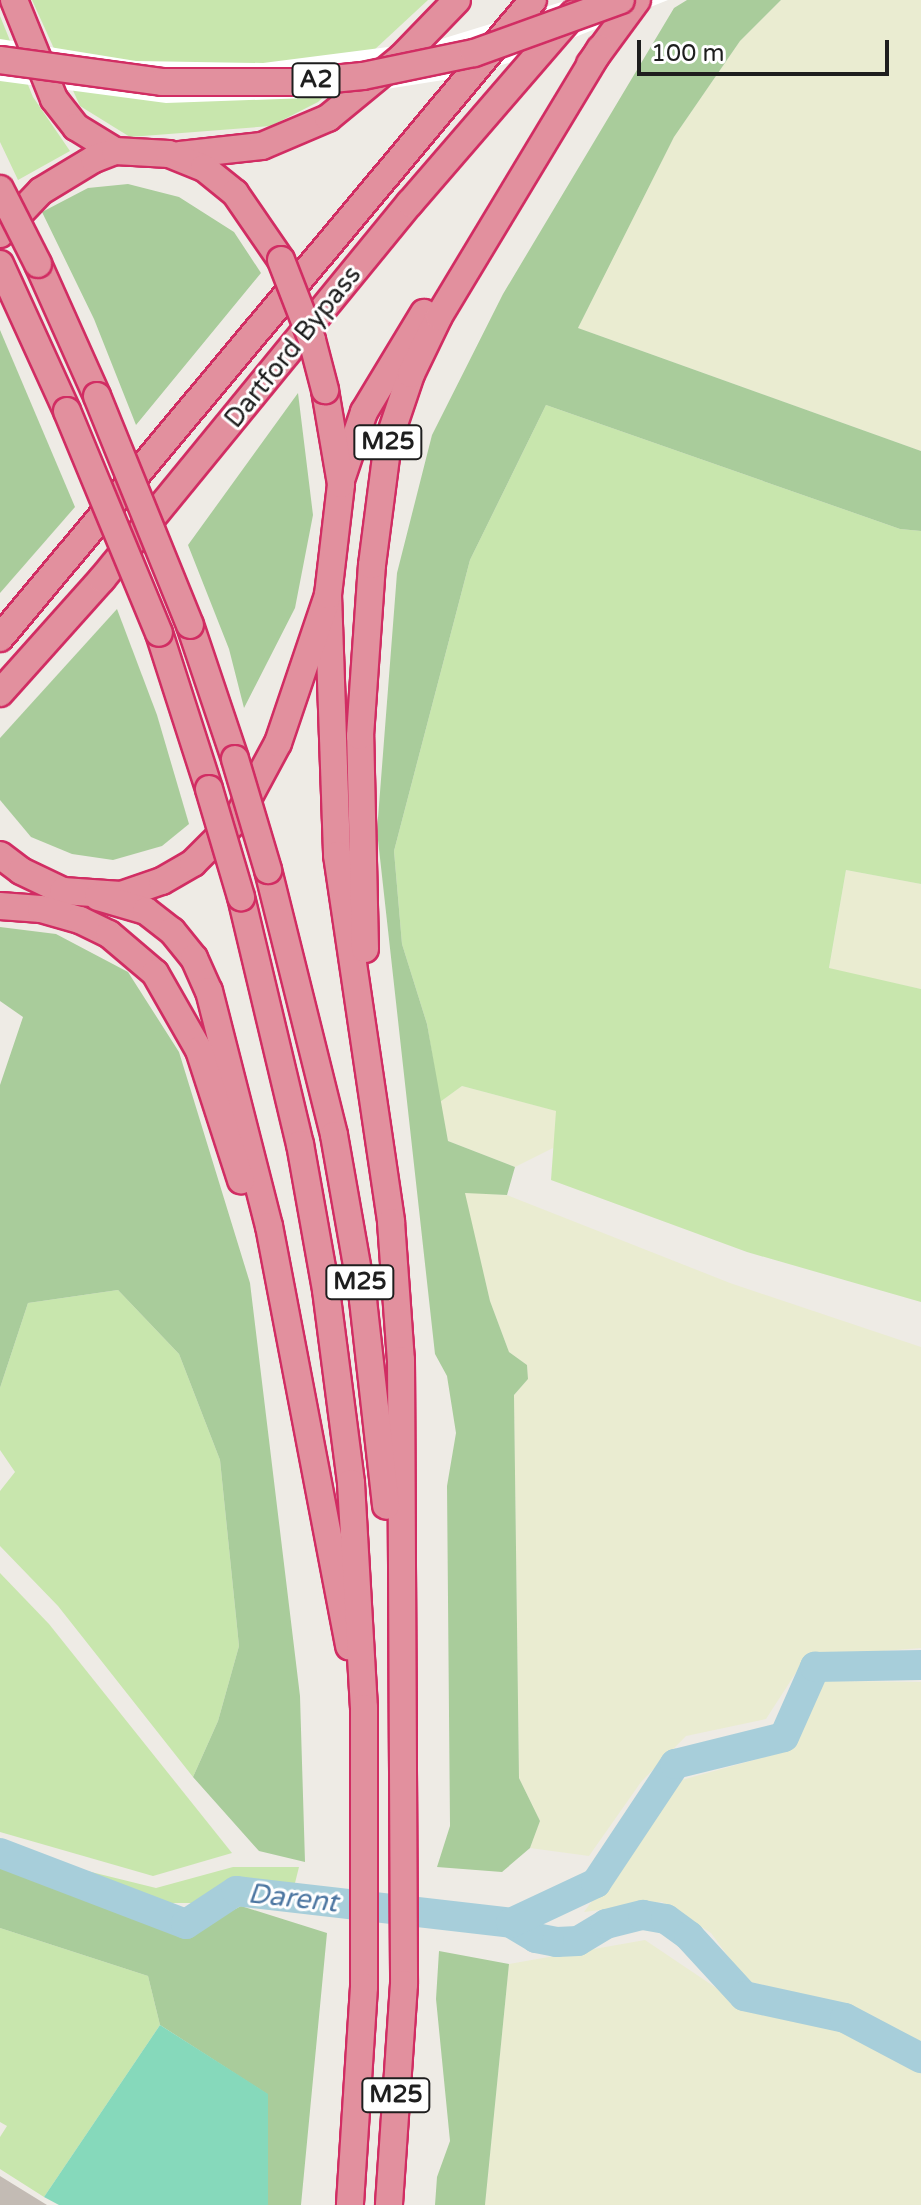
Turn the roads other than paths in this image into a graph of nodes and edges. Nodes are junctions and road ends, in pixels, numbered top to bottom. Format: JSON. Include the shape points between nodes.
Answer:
{"nodes":[{"id":1,"x":14,"y":0,"type":"edge"},
{"id":2,"x":457,"y":0,"type":"edge"},
{"id":3,"x":533,"y":0,"type":"edge"},
{"id":4,"x":585,"y":0,"type":"edge"},
{"id":5,"x":621,"y":0,"type":"edge"},
{"id":6,"x":637,"y":0,"type":"edge"},
{"id":7,"x":600,"y":49,"type":"junction"},
{"id":8,"x":0,"y":60,"type":"edge"},
{"id":9,"x":115,"y":151,"type":"junction"},
{"id":10,"x":180,"y":155,"type":"junction"},
{"id":11,"x":0,"y":189,"type":"edge"},
{"id":12,"x":0,"y":234,"type":"edge"},
{"id":13,"x":0,"y":264,"type":"edge"},
{"id":14,"x":341,"y":484,"type":"junction"},
{"id":15,"x":328,"y":595,"type":"junction"},
{"id":16,"x":0,"y":638,"type":"edge"},
{"id":17,"x":0,"y":693,"type":"edge"},
{"id":18,"x":0,"y":855,"type":"edge"},
{"id":19,"x":0,"y":889,"type":"edge"},
{"id":20,"x":63,"y":891,"type":"junction"},
{"id":21,"x":98,"y":897,"type":"junction"},
{"id":22,"x":0,"y":906,"type":"edge"},
{"id":23,"x":373,"y":1082,"type":"junction"},
{"id":24,"x":288,"y":1327,"type":"junction"},
{"id":25,"x":402,"y":1702,"type":"junction"},
{"id":26,"x":364,"y":1708,"type":"junction"},
{"id":27,"x":350,"y":2205,"type":"edge"},
{"id":28,"x":389,"y":2205,"type":"edge"}],
"edges":[{"from":1,"to":9,"type":"highway","via":[[54,99],[76,127]]},
{"from":2,"to":10,"type":"highway","via":[[402,57],[328,118],[262,146]]},
{"from":3,"to":16,"type":"highway","name":"Dartford Bypass"},
{"from":4,"to":17,"type":"highway","name":"Dartford Bypass","via":[[410,203],[112,567]]},
{"from":5,"to":8,"type":"highway","number":"A2","bridge":true,"via":[[474,53],[363,76],[302,82],[162,82]]},
{"from":6,"to":7,"type":"highway"},
{"from":7,"to":14,"type":"highway","via":[[364,412]]},
{"from":7,"to":23,"type":"highway","number":"M25","via":[[439,316],[411,374],[388,442],[372,565],[360,736],[361,889]]},
{"from":9,"to":10,"type":"highway"},
{"from":9,"to":12,"type":"highway","via":[[41,191]]},
{"from":10,"to":14,"type":"highway","bridge":true,"via":[[245,202],[281,260],[312,340]]},
{"from":11,"to":25,"type":"highway","number":"M25","bridge":true,"via":[[97,396],[190,625],[268,870],[326,1098],[363,1300],[378,1406]]},
{"from":13,"to":26,"type":"highway","number":"M25","bridge":true,"via":[[159,633],[241,897],[292,1102],[326,1290],[351,1483]]},
{"from":14,"to":15,"type":"highway"},
{"from":15,"to":21,"type":"highway","via":[[278,743],[237,819],[208,851],[162,881]]},
{"from":15,"to":23,"type":"highway","number":"M25","via":[[337,855],[351,971]]},
{"from":18,"to":20,"type":"highway"},
{"from":19,"to":20,"type":"highway"},
{"from":20,"to":21,"type":"highway"},
{"from":21,"to":24,"type":"highway","number":"M25","via":[[130,904],[157,919],[185,945],[201,972],[247,1135]]},
{"from":22,"to":24,"type":"highway","number":"M25","via":[[41,909],[97,927],[135,952],[166,987],[203,1061]]},
{"from":23,"to":25,"type":"highway","number":"M25","via":[[401,1360]]},
{"from":24,"to":26,"type":"highway","number":"M25","via":[[312,1435],[336,1590]]},
{"from":25,"to":28,"type":"highway","number":"M25","via":[[404,1984]]},
{"from":26,"to":27,"type":"highway","number":"M25","via":[[364,1987]]}]}
